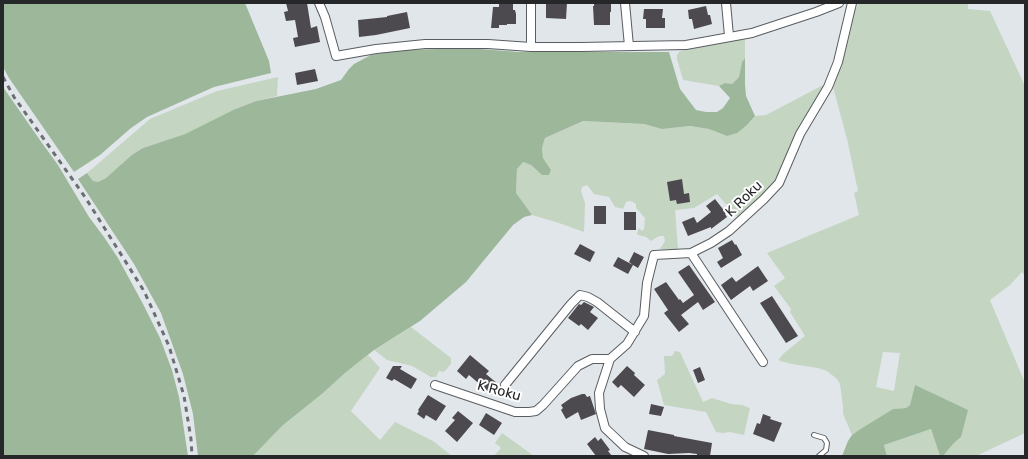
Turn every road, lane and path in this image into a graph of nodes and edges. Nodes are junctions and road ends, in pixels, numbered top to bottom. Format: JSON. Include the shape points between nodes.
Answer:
{"nodes":[{"id":1,"x":320,"y":3,"type":"edge"},
{"id":2,"x":531,"y":3,"type":"edge"},
{"id":3,"x":626,"y":3,"type":"edge"},
{"id":4,"x":726,"y":3,"type":"edge"},
{"id":5,"x":839,"y":3,"type":"edge"},
{"id":6,"x":852,"y":3,"type":"edge"},
{"id":7,"x":729,"y":36,"type":"junction"},
{"id":8,"x":629,"y":46,"type":"junction"},
{"id":9,"x":531,"y":47,"type":"junction"},
{"id":10,"x":691,"y":253,"type":"junction"},
{"id":11,"x":634,"y":332,"type":"junction"},
{"id":12,"x":610,"y":359,"type":"junction"},
{"id":13,"x":763,"y":362,"type":"dead end"},
{"id":14,"x":435,"y":385,"type":"dead end"},
{"id":15,"x":504,"y":385,"type":"dead end"},
{"id":16,"x":814,"y":435,"type":"dead end"},
{"id":17,"x":644,"y":456,"type":"edge"},
{"id":18,"x":820,"y":456,"type":"edge"}],
"edges":[{"from":1,"to":9,"type":"street","via":[[336,56],[425,44]]},
{"from":2,"to":9,"type":"street"},
{"from":3,"to":8,"type":"street"},
{"from":4,"to":7,"type":"street"},
{"from":5,"to":7,"type":"street","via":[[752,33]]},
{"from":6,"to":10,"type":"street","name":"K Roku","via":[[838,62],[828,87],[800,134],[779,183],[729,231]]},
{"from":7,"to":8,"type":"street","via":[[686,45]]},
{"from":8,"to":9,"type":"street"},
{"from":10,"to":11,"type":"street","name":"K Roku","via":[[654,255],[647,283],[644,316]]},
{"from":10,"to":13,"type":"street"},
{"from":11,"to":12,"type":"street","name":"K Roku","via":[[627,344]]},
{"from":11,"to":15,"type":"street","via":[[597,302],[580,295]]},
{"from":12,"to":14,"type":"street","name":"K Roku","via":[[592,359],[578,366],[543,405],[529,412],[515,412]]},
{"from":12,"to":17,"type":"street","via":[[599,394],[605,428],[626,447]]},
{"from":16,"to":18,"type":"lane","via":[[824,438],[827,443],[826,450]]}]}
